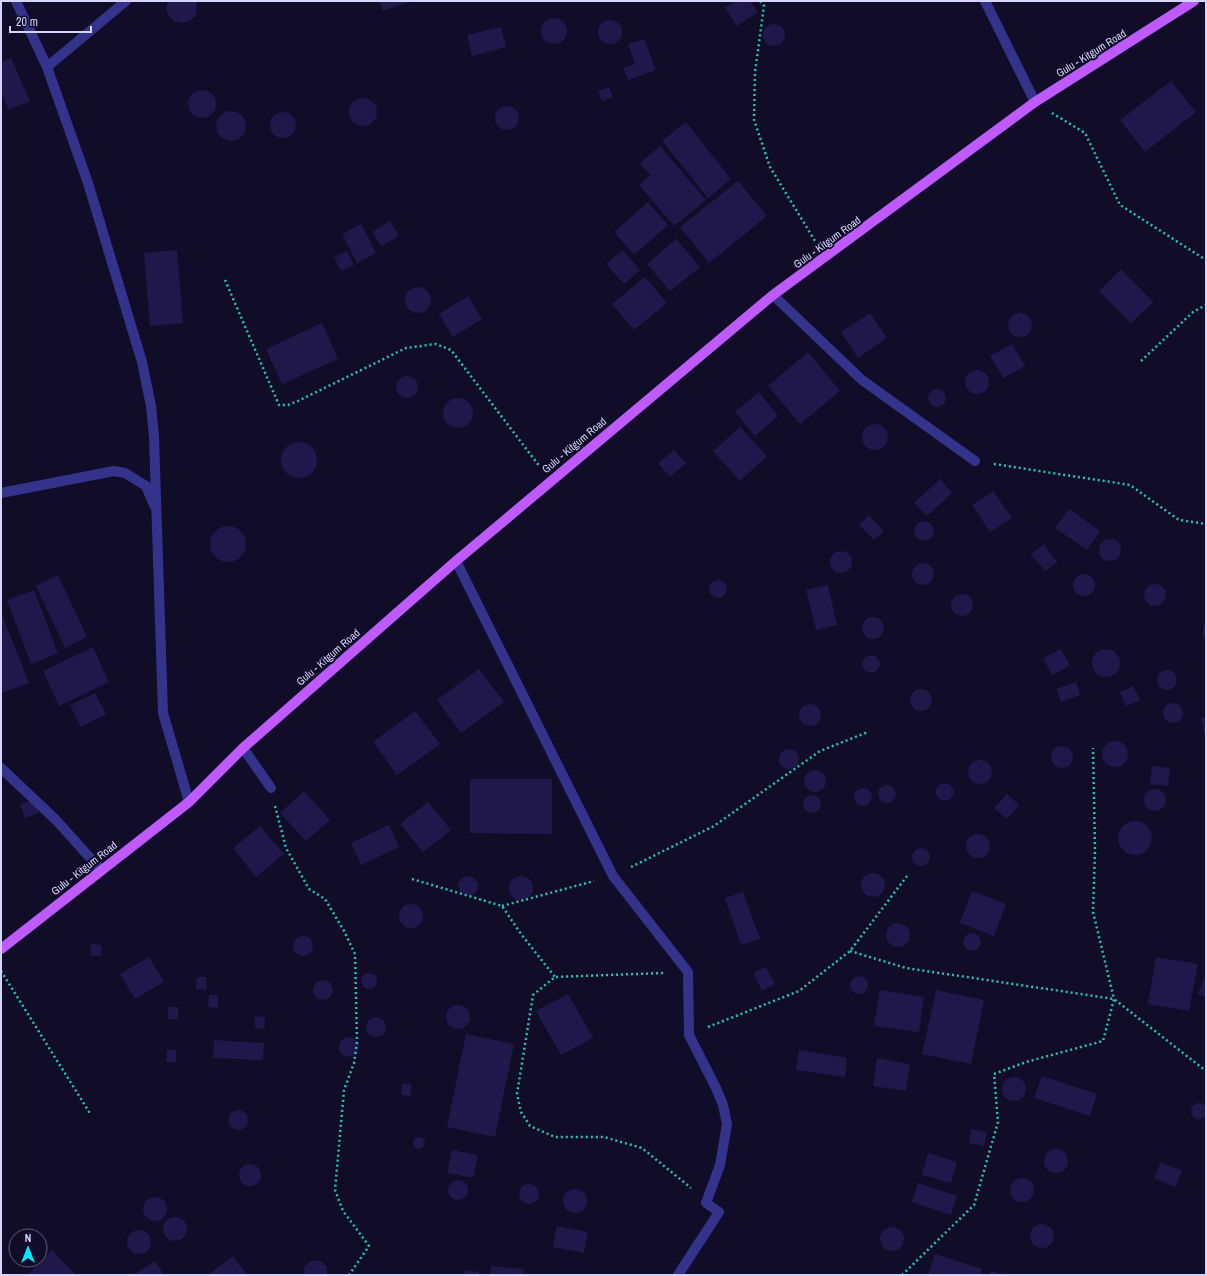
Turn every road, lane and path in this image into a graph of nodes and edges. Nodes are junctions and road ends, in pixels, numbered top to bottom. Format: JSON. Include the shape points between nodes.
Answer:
{"nodes":[{"id":1,"x":16,"y":1,"type":"edge"},
{"id":2,"x":126,"y":1,"type":"edge"},
{"id":3,"x":760,"y":1,"type":"edge"},
{"id":4,"x":985,"y":1,"type":"edge"},
{"id":5,"x":1194,"y":1,"type":"edge"},
{"id":6,"x":47,"y":67,"type":"junction"},
{"id":7,"x":1035,"y":102,"type":"junction"},
{"id":8,"x":825,"y":258,"type":"junction"},
{"id":9,"x":1206,"y":260,"type":"edge"},
{"id":10,"x":225,"y":280,"type":"dead end"},
{"id":11,"x":774,"y":295,"type":"junction"},
{"id":12,"x":1206,"y":305,"type":"edge"},
{"id":13,"x":1141,"y":361,"type":"dead end"},
{"id":14,"x":974,"y":461,"type":"joint"},
{"id":15,"x":550,"y":480,"type":"junction"},
{"id":16,"x":1,"y":493,"type":"edge"},
{"id":17,"x":157,"y":513,"type":"junction"},
{"id":18,"x":1206,"y":524,"type":"edge"},
{"id":19,"x":456,"y":561,"type":"junction"},
{"id":20,"x":868,"y":732,"type":"dead end"},
{"id":21,"x":243,"y":748,"type":"junction"},
{"id":22,"x":1093,"y":748,"type":"dead end"},
{"id":23,"x":1,"y":768,"type":"edge"},
{"id":24,"x":271,"y":788,"type":"joint"},
{"id":25,"x":189,"y":802,"type":"junction"},
{"id":26,"x":101,"y":870,"type":"junction"},
{"id":27,"x":613,"y":876,"type":"junction"},
{"id":28,"x":907,"y":876,"type":"dead end"},
{"id":29,"x":412,"y":879,"type":"dead end"},
{"id":30,"x":502,"y":906,"type":"junction"},
{"id":31,"x":1,"y":949,"type":"edge"},
{"id":32,"x":850,"y":951,"type":"junction"},
{"id":33,"x":1,"y":970,"type":"edge"},
{"id":34,"x":688,"y":972,"type":"junction"},
{"id":35,"x":555,"y":977,"type":"junction"},
{"id":36,"x":1114,"y":1000,"type":"junction"},
{"id":37,"x":689,"y":1035,"type":"junction"},
{"id":38,"x":1206,"y":1071,"type":"edge"},
{"id":39,"x":91,"y":1115,"type":"dead end"},
{"id":40,"x":719,"y":1212,"type":"junction"},
{"id":41,"x":349,"y":1275,"type":"edge"},
{"id":42,"x":678,"y":1275,"type":"edge"},
{"id":43,"x":902,"y":1275,"type":"edge"}],
"edges":[{"from":1,"to":6,"type":"street"},
{"from":2,"to":6,"type":"street"},
{"from":3,"to":8,"type":"path","via":[[764,6],[755,72],[754,120],[770,167]]},
{"from":4,"to":7,"type":"street"},
{"from":5,"to":7,"type":"main road","name":"Gulu - Kitgum Road"},
{"from":6,"to":17,"type":"street","via":[[88,182],[142,362],[151,406]]},
{"from":7,"to":8,"type":"main road","name":"Gulu - Kitgum Road"},
{"from":7,"to":9,"type":"path","via":[[1085,132],[1120,205]]},
{"from":8,"to":11,"type":"main road","name":"Gulu - Kitgum Road"},
{"from":10,"to":15,"type":"path","via":[[279,405],[298,401],[406,348],[436,344],[451,350]]},
{"from":11,"to":14,"type":"street","via":[[862,380]]},
{"from":11,"to":15,"type":"main road","name":"Gulu - Kitgum Road"},
{"from":12,"to":13,"type":"path","via":[[1193,312]]},
{"from":14,"to":18,"type":"path","via":[[1130,485],[1179,520]]},
{"from":15,"to":19,"type":"main road","name":"Gulu - Kitgum Road"},
{"from":16,"to":17,"type":"street","via":[[114,471],[126,474],[146,486]]},
{"from":17,"to":25,"type":"street","via":[[163,713]]},
{"from":19,"to":21,"type":"main road","name":"Gulu - Kitgum Road"},
{"from":19,"to":27,"type":"street"},
{"from":20,"to":27,"type":"path","via":[[820,751],[714,826]]},
{"from":21,"to":24,"type":"street"},
{"from":21,"to":25,"type":"main road","name":"Gulu - Kitgum Road"},
{"from":22,"to":36,"type":"path","via":[[1093,912]]},
{"from":23,"to":26,"type":"street","via":[[56,820]]},
{"from":24,"to":41,"type":"path","via":[[286,848],[309,889],[325,899],[355,954],[357,1042],[354,1062],[344,1090],[335,1190],[343,1211],[369,1246]]},
{"from":25,"to":26,"type":"main road","name":"Gulu - Kitgum Road"},
{"from":26,"to":31,"type":"main road","name":"Gulu - Kitgum Road"},
{"from":27,"to":30,"type":"path"},
{"from":27,"to":34,"type":"street"},
{"from":28,"to":32,"type":"path"},
{"from":29,"to":30,"type":"path"},
{"from":30,"to":35,"type":"path"},
{"from":32,"to":36,"type":"path","via":[[906,968]]},
{"from":32,"to":37,"type":"path","via":[[799,991]]},
{"from":33,"to":39,"type":"path"},
{"from":34,"to":35,"type":"path"},
{"from":34,"to":37,"type":"street"},
{"from":35,"to":40,"type":"path","via":[[533,995],[517,1094],[521,1112],[530,1126],[555,1137],[604,1137],[642,1148]]},
{"from":36,"to":38,"type":"path"},
{"from":36,"to":43,"type":"path","via":[[1103,1041],[1026,1062],[994,1074],[998,1122],[974,1205]]},
{"from":37,"to":40,"type":"street","via":[[716,1088],[727,1124],[720,1165],[706,1204]]},
{"from":40,"to":42,"type":"street"}]}
